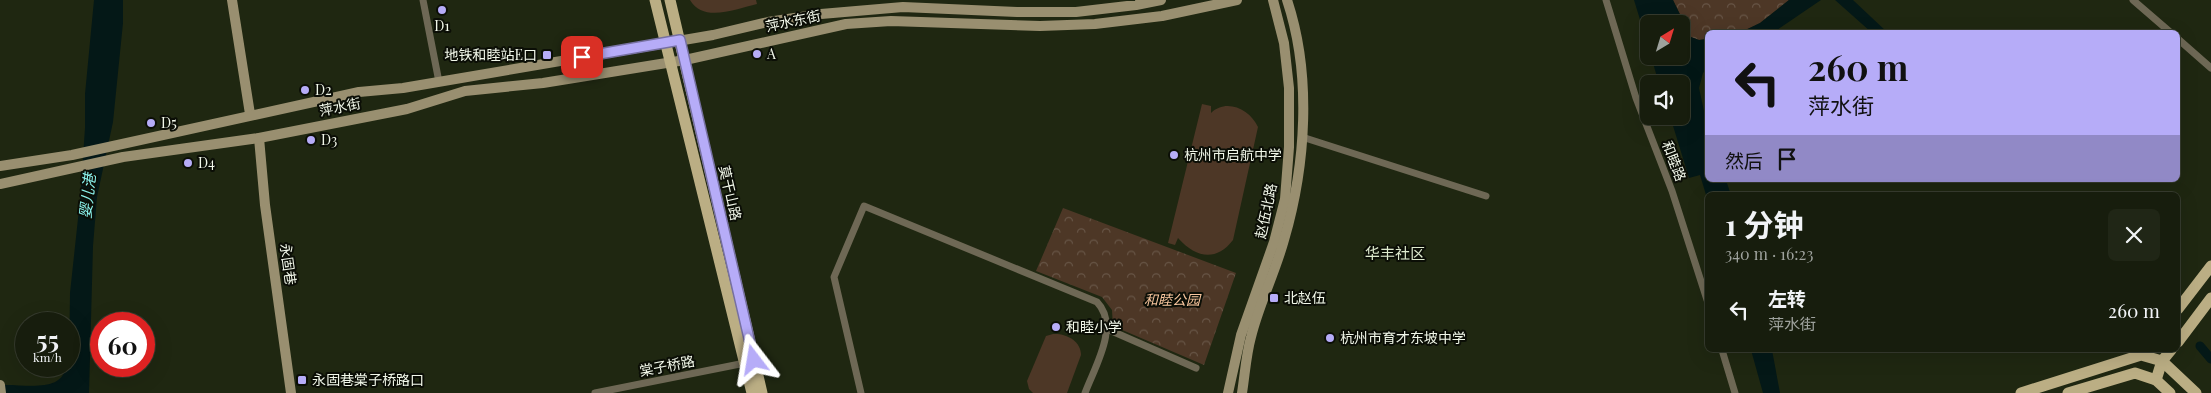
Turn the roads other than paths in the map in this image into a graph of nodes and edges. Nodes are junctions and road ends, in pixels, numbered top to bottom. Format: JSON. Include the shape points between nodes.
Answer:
{"nodes":[{"id":1,"x":232,"y":0,"type":"edge"},
{"id":2,"x":423,"y":0,"type":"edge"},
{"id":3,"x":655,"y":0,"type":"edge"},
{"id":4,"x":670,"y":0,"type":"edge"},
{"id":5,"x":1161,"y":0,"type":"edge"},
{"id":6,"x":1237,"y":0,"type":"edge"},
{"id":7,"x":1273,"y":0,"type":"edge"},
{"id":8,"x":1287,"y":0,"type":"edge"},
{"id":9,"x":1606,"y":0,"type":"edge"},
{"id":10,"x":2133,"y":0,"type":"edge"},
{"id":11,"x":2168,"y":30,"type":"edge"},
{"id":12,"x":680,"y":40,"type":"junction"},
{"id":13,"x":2180,"y":41,"type":"edge"},
{"id":14,"x":665,"y":43,"type":"junction"},
{"id":15,"x":685,"y":60,"type":"junction"},
{"id":16,"x":669,"y":63,"type":"junction"},
{"id":17,"x":2211,"y":68,"type":"edge"},
{"id":18,"x":439,"y":82,"type":"junction"},
{"id":19,"x":250,"y":114,"type":"junction"},
{"id":20,"x":1302,"y":137,"type":"junction"},
{"id":21,"x":259,"y":138,"type":"junction"},
{"id":22,"x":0,"y":166,"type":"edge"},
{"id":23,"x":0,"y":184,"type":"edge"},
{"id":24,"x":1486,"y":196,"type":"dead end"},
{"id":25,"x":2211,"y":266,"type":"edge"},
{"id":26,"x":1705,"y":294,"type":"edge"},
{"id":27,"x":2211,"y":298,"type":"edge"},
{"id":28,"x":2180,"y":306,"type":"edge"},
{"id":29,"x":1107,"y":329,"type":"junction"},
{"id":30,"x":2180,"y":339,"type":"edge"},
{"id":31,"x":1723,"y":352,"type":"edge"},
{"id":32,"x":2140,"y":352,"type":"edge"},
{"id":33,"x":2169,"y":352,"type":"edge"},
{"id":34,"x":2162,"y":361,"type":"junction"},
{"id":35,"x":745,"y":363,"type":"junction"},
{"id":36,"x":1196,"y":368,"type":"dead end"},
{"id":37,"x":2135,"y":373,"type":"junction"},
{"id":38,"x":2156,"y":380,"type":"junction"},
{"id":39,"x":0,"y":385,"type":"edge"},
{"id":40,"x":1,"y":393,"type":"edge"},
{"id":41,"x":291,"y":393,"type":"edge"},
{"id":42,"x":595,"y":393,"type":"edge"},
{"id":43,"x":752,"y":393,"type":"edge"},
{"id":44,"x":762,"y":393,"type":"edge"},
{"id":45,"x":861,"y":393,"type":"edge"},
{"id":46,"x":1084,"y":393,"type":"edge"},
{"id":47,"x":1228,"y":393,"type":"edge"},
{"id":48,"x":1242,"y":393,"type":"edge"},
{"id":49,"x":1735,"y":393,"type":"edge"},
{"id":50,"x":2022,"y":393,"type":"edge"},
{"id":51,"x":2068,"y":393,"type":"edge"},
{"id":52,"x":2170,"y":393,"type":"edge"},
{"id":53,"x":2196,"y":393,"type":"edge"}],
"edges":[{"from":1,"to":19,"type":"main road"},
{"from":2,"to":18,"type":"street"},
{"from":3,"to":14,"type":"main road","name":"莫干山路"},
{"from":4,"to":12,"type":"main road","name":"莫干山路"},
{"from":5,"to":12,"type":"main road","name":"萍水东街","via":[[1076,12],[903,8],[821,14]]},
{"from":6,"to":15,"type":"main road","name":"萍水东街","via":[[1162,16],[1095,24],[1040,26],[891,21],[846,24]]},
{"from":7,"to":47,"type":"main road","name":"赵伍北路","via":[[1284,43],[1289,88],[1285,192],[1274,242],[1241,335]]},
{"from":8,"to":20,"type":"main road","name":"赵伍北路","via":[[1302,75]]},
{"from":9,"to":26,"type":"street","name":"和睦路","via":[[1636,98],[1672,191]]},
{"from":10,"to":11,"type":"street"},
{"from":12,"to":14,"type":"main road","name":"萍水街"},
{"from":12,"to":15,"type":"main road","name":"莫干山路"},
{"from":13,"to":17,"type":"street"},
{"from":14,"to":16,"type":"main road","name":"莫干山路"},
{"from":14,"to":18,"type":"main road","name":"萍水街"},
{"from":15,"to":16,"type":"main road","name":"萍水街"},
{"from":15,"to":44,"type":"main road","name":"莫干山路"},
{"from":16,"to":21,"type":"main road","name":"萍水街","via":[[543,83],[465,91],[407,109]]},
{"from":16,"to":35,"type":"main road","name":"莫干山路"},
{"from":18,"to":19,"type":"main road","name":"萍水街","via":[[359,92]]},
{"from":19,"to":22,"type":"main road","name":"萍水街","via":[[72,155]]},
{"from":20,"to":24,"type":"street"},
{"from":20,"to":48,"type":"main road","name":"赵伍北路","via":[[1291,216],[1251,336]]},
{"from":21,"to":23,"type":"main road","name":"萍水街","via":[[123,157]]},
{"from":21,"to":41,"type":"main road","name":"永固巷"},
{"from":25,"to":28,"type":"main road"},
{"from":27,"to":30,"type":"main road"},
{"from":29,"to":36,"type":"street"},
{"from":29,"to":45,"type":"street","via":[[1104,310],[1097,302],[864,206],[834,277]]},
{"from":29,"to":46,"type":"street"},
{"from":31,"to":49,"type":"street"},
{"from":32,"to":34,"type":"main road"},
{"from":32,"to":37,"type":"main road"},
{"from":32,"to":50,"type":"main road"},
{"from":33,"to":34,"type":"main road"},
{"from":34,"to":38,"type":"main road"},
{"from":34,"to":53,"type":"main road"},
{"from":35,"to":42,"type":"street","name":"棠子桥路"},
{"from":35,"to":43,"type":"main road","name":"莫干山路"},
{"from":37,"to":38,"type":"main road"},
{"from":37,"to":51,"type":"main road"},
{"from":38,"to":52,"type":"main road"},
{"from":39,"to":40,"type":"main road"}]}
